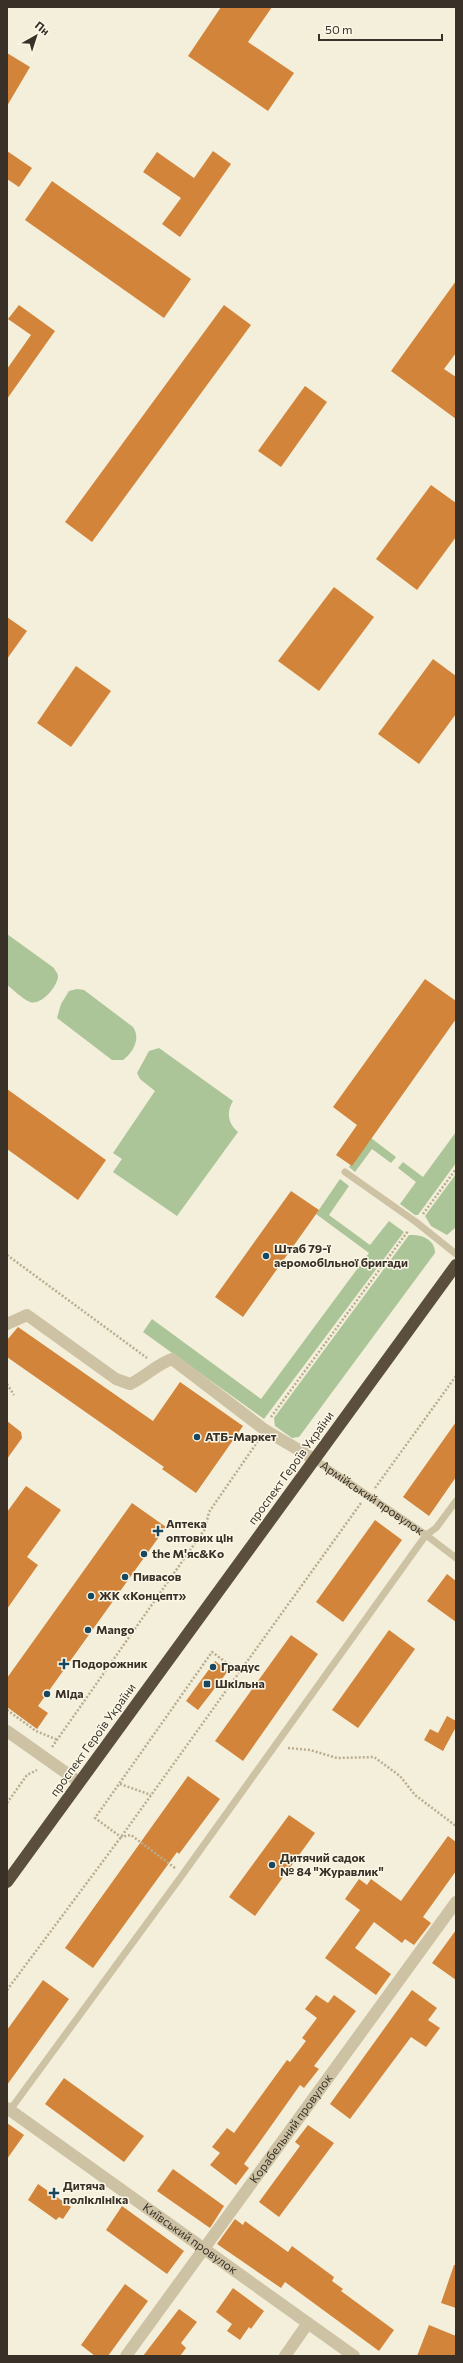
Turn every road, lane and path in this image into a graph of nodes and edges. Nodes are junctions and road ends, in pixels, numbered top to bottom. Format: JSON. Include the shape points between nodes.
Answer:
{"nodes":[{"id":1,"x":456,"y":1169,"type":"edge"},
{"id":2,"x":345,"y":1172,"type":"dead end"},
{"id":3,"x":416,"y":1222,"type":"junction"},
{"id":4,"x":456,"y":1254,"type":"edge"},
{"id":5,"x":7,"y":1255,"type":"edge"},
{"id":6,"x":456,"y":1265,"type":"edge"},
{"id":7,"x":7,"y":1324,"type":"edge"},
{"id":8,"x":158,"y":1366,"type":"junction"},
{"id":9,"x":456,"y":1376,"type":"edge"},
{"id":10,"x":7,"y":1384,"type":"edge"},
{"id":11,"x":14,"y":1395,"type":"dead end"},
{"id":12,"x":265,"y":1430,"type":"junction"},
{"id":13,"x":314,"y":1460,"type":"junction"},
{"id":14,"x":369,"y":1496,"type":"junction"},
{"id":15,"x":456,"y":1501,"type":"edge"},
{"id":16,"x":426,"y":1535,"type":"junction"},
{"id":17,"x":456,"y":1558,"type":"edge"},
{"id":18,"x":239,"y":1672,"type":"junction"},
{"id":19,"x":7,"y":1710,"type":"edge"},
{"id":20,"x":7,"y":1731,"type":"edge"},
{"id":21,"x":58,"y":1740,"type":"junction"},
{"id":22,"x":274,"y":1747,"type":"junction"},
{"id":23,"x":52,"y":1748,"type":"dead end"},
{"id":24,"x":39,"y":1769,"type":"dead end"},
{"id":25,"x":79,"y":1782,"type":"junction"},
{"id":26,"x":120,"y":1784,"type":"junction"},
{"id":27,"x":151,"y":1795,"type":"junction"},
{"id":28,"x":7,"y":1803,"type":"edge"},
{"id":29,"x":456,"y":1826,"type":"edge"},
{"id":30,"x":121,"y":1837,"type":"junction"},
{"id":31,"x":183,"y":1874,"type":"junction"},
{"id":32,"x":7,"y":1882,"type":"edge"},
{"id":33,"x":456,"y":1902,"type":"edge"},
{"id":34,"x":7,"y":1990,"type":"edge"},
{"id":35,"x":8,"y":2109,"type":"edge"},
{"id":36,"x":204,"y":2249,"type":"junction"},
{"id":37,"x":308,"y":2323,"type":"junction"},
{"id":38,"x":126,"y":2356,"type":"edge"},
{"id":39,"x":285,"y":2356,"type":"edge"},
{"id":40,"x":354,"y":2356,"type":"edge"}],
"edges":[{"from":1,"to":3,"type":"path"},
{"from":2,"to":3,"type":"lane"},
{"from":3,"to":4,"type":"lane"},
{"from":3,"to":12,"type":"path","via":[[273,1413]]},
{"from":5,"to":8,"type":"path"},
{"from":6,"to":13,"type":"highway","name":"проспект Героїв України"},
{"from":7,"to":8,"type":"street","name":"Армійський провулок","via":[[27,1315],[116,1379],[130,1384]]},
{"from":8,"to":12,"type":"street","name":"Армійський провулок","via":[[172,1359]]},
{"from":9,"to":14,"type":"path"},
{"from":10,"to":11,"type":"path"},
{"from":12,"to":13,"type":"street","name":"Армійський провулок"},
{"from":12,"to":21,"type":"path","via":[[209,1512],[205,1529]]},
{"from":13,"to":14,"type":"lane","name":"Армійський провулок"},
{"from":13,"to":25,"type":"highway","name":"проспект Героїв України"},
{"from":14,"to":16,"type":"lane","name":"Армійський провулок"},
{"from":14,"to":18,"type":"path","via":[[362,1502]]},
{"from":15,"to":16,"type":"lane","via":[[436,1528]]},
{"from":16,"to":17,"type":"lane","name":"Армійський провулок"},
{"from":16,"to":22,"type":"lane"},
{"from":18,"to":26,"type":"path","via":[[212,1652]]},
{"from":18,"to":27,"type":"path"},
{"from":19,"to":21,"type":"path","via":[[36,1731]]},
{"from":20,"to":25,"type":"street"},
{"from":21,"to":23,"type":"path"},
{"from":22,"to":29,"type":"path","via":[[306,1749],[336,1758],[374,1757],[400,1776],[415,1795]]},
{"from":22,"to":31,"type":"lane"},
{"from":24,"to":28,"type":"path","via":[[27,1775]]},
{"from":25,"to":32,"type":"highway","name":"проспект Героїв України"},
{"from":26,"to":27,"type":"path"},
{"from":26,"to":30,"type":"path","via":[[95,1818]]},
{"from":27,"to":30,"type":"path"},
{"from":30,"to":31,"type":"path","via":[[131,1835]]},
{"from":30,"to":34,"type":"path"},
{"from":31,"to":35,"type":"lane"},
{"from":33,"to":36,"type":"street","name":"Корабельний провулок"},
{"from":35,"to":36,"type":"street","name":"Київський провулок"},
{"from":36,"to":37,"type":"street","name":"Київський провулок"},
{"from":36,"to":38,"type":"street","name":"Корабельний провулок"},
{"from":37,"to":39,"type":"street"},
{"from":37,"to":40,"type":"street","name":"Київський провулок"}]}
